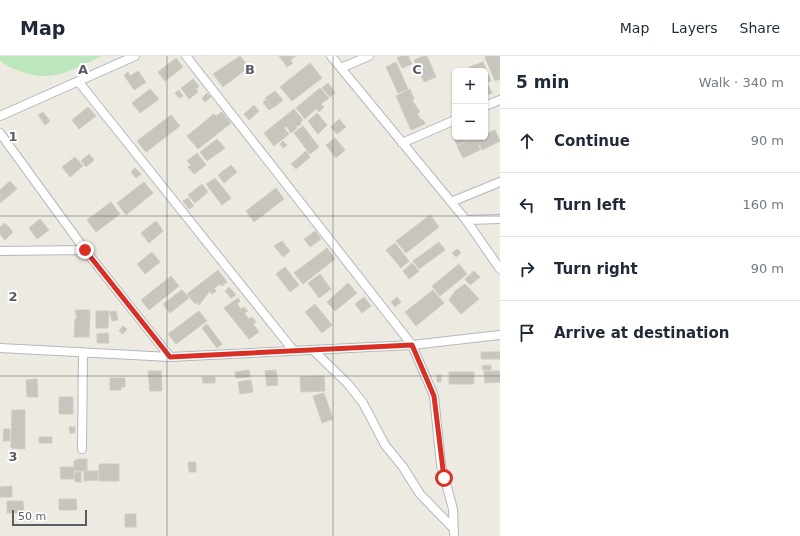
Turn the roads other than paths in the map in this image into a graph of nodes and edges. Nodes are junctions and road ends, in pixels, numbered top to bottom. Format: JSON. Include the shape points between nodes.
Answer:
{"nodes":[{"id":1,"x":135,"y":56,"type":"edge"},
{"id":2,"x":186,"y":56,"type":"edge"},
{"id":3,"x":331,"y":56,"type":"edge"},
{"id":4,"x":369,"y":56,"type":"edge"},
{"id":5,"x":341,"y":68,"type":"junction"},
{"id":6,"x":78,"y":81,"type":"junction"},
{"id":7,"x":500,"y":100,"type":"edge"},
{"id":8,"x":488,"y":105,"type":"edge"},
{"id":9,"x":0,"y":116,"type":"edge"},
{"id":10,"x":452,"y":121,"type":"edge"},
{"id":11,"x":0,"y":133,"type":"edge"},
{"id":12,"x":402,"y":143,"type":"junction"},
{"id":13,"x":500,"y":182,"type":"edge"},
{"id":14,"x":451,"y":202,"type":"junction"},
{"id":15,"x":500,"y":218,"type":"edge"},
{"id":16,"x":466,"y":220,"type":"junction"},
{"id":17,"x":85,"y":250,"type":"junction"},
{"id":18,"x":0,"y":251,"type":"edge"},
{"id":19,"x":500,"y":269,"type":"edge"},
{"id":20,"x":500,"y":335,"type":"edge"},
{"id":21,"x":412,"y":345,"type":"junction"},
{"id":22,"x":0,"y":348,"type":"edge"},
{"id":23,"x":293,"y":350,"type":"junction"},
{"id":24,"x":313,"y":350,"type":"junction"},
{"id":25,"x":83,"y":352,"type":"junction"},
{"id":26,"x":170,"y":357,"type":"junction"},
{"id":27,"x":82,"y":449,"type":"dead end"},
{"id":28,"x":452,"y":527,"type":"junction"},
{"id":29,"x":454,"y":536,"type":"edge"}],
"edges":[{"from":1,"to":6,"type":"street"},
{"from":2,"to":21,"type":"street"},
{"from":3,"to":5,"type":"street"},
{"from":4,"to":5,"type":"street"},
{"from":5,"to":12,"type":"street"},
{"from":6,"to":9,"type":"street"},
{"from":6,"to":23,"type":"street"},
{"from":7,"to":8,"type":"street"},
{"from":10,"to":12,"type":"street"},
{"from":11,"to":17,"type":"street"},
{"from":12,"to":14,"type":"street"},
{"from":13,"to":14,"type":"street"},
{"from":14,"to":16,"type":"street"},
{"from":15,"to":16,"type":"street"},
{"from":16,"to":19,"type":"street"},
{"from":17,"to":18,"type":"street"},
{"from":17,"to":26,"type":"street"},
{"from":20,"to":21,"type":"street"},
{"from":21,"to":24,"type":"street"},
{"from":21,"to":28,"type":"street","via":[[434,396],[441,465],[453,509]]},
{"from":22,"to":25,"type":"street"},
{"from":23,"to":24,"type":"street"},
{"from":23,"to":26,"type":"street"},
{"from":24,"to":28,"type":"street","via":[[348,384],[363,403],[385,445],[420,494]]},
{"from":25,"to":26,"type":"street"},
{"from":25,"to":27,"type":"street"},
{"from":28,"to":29,"type":"street"}]}
